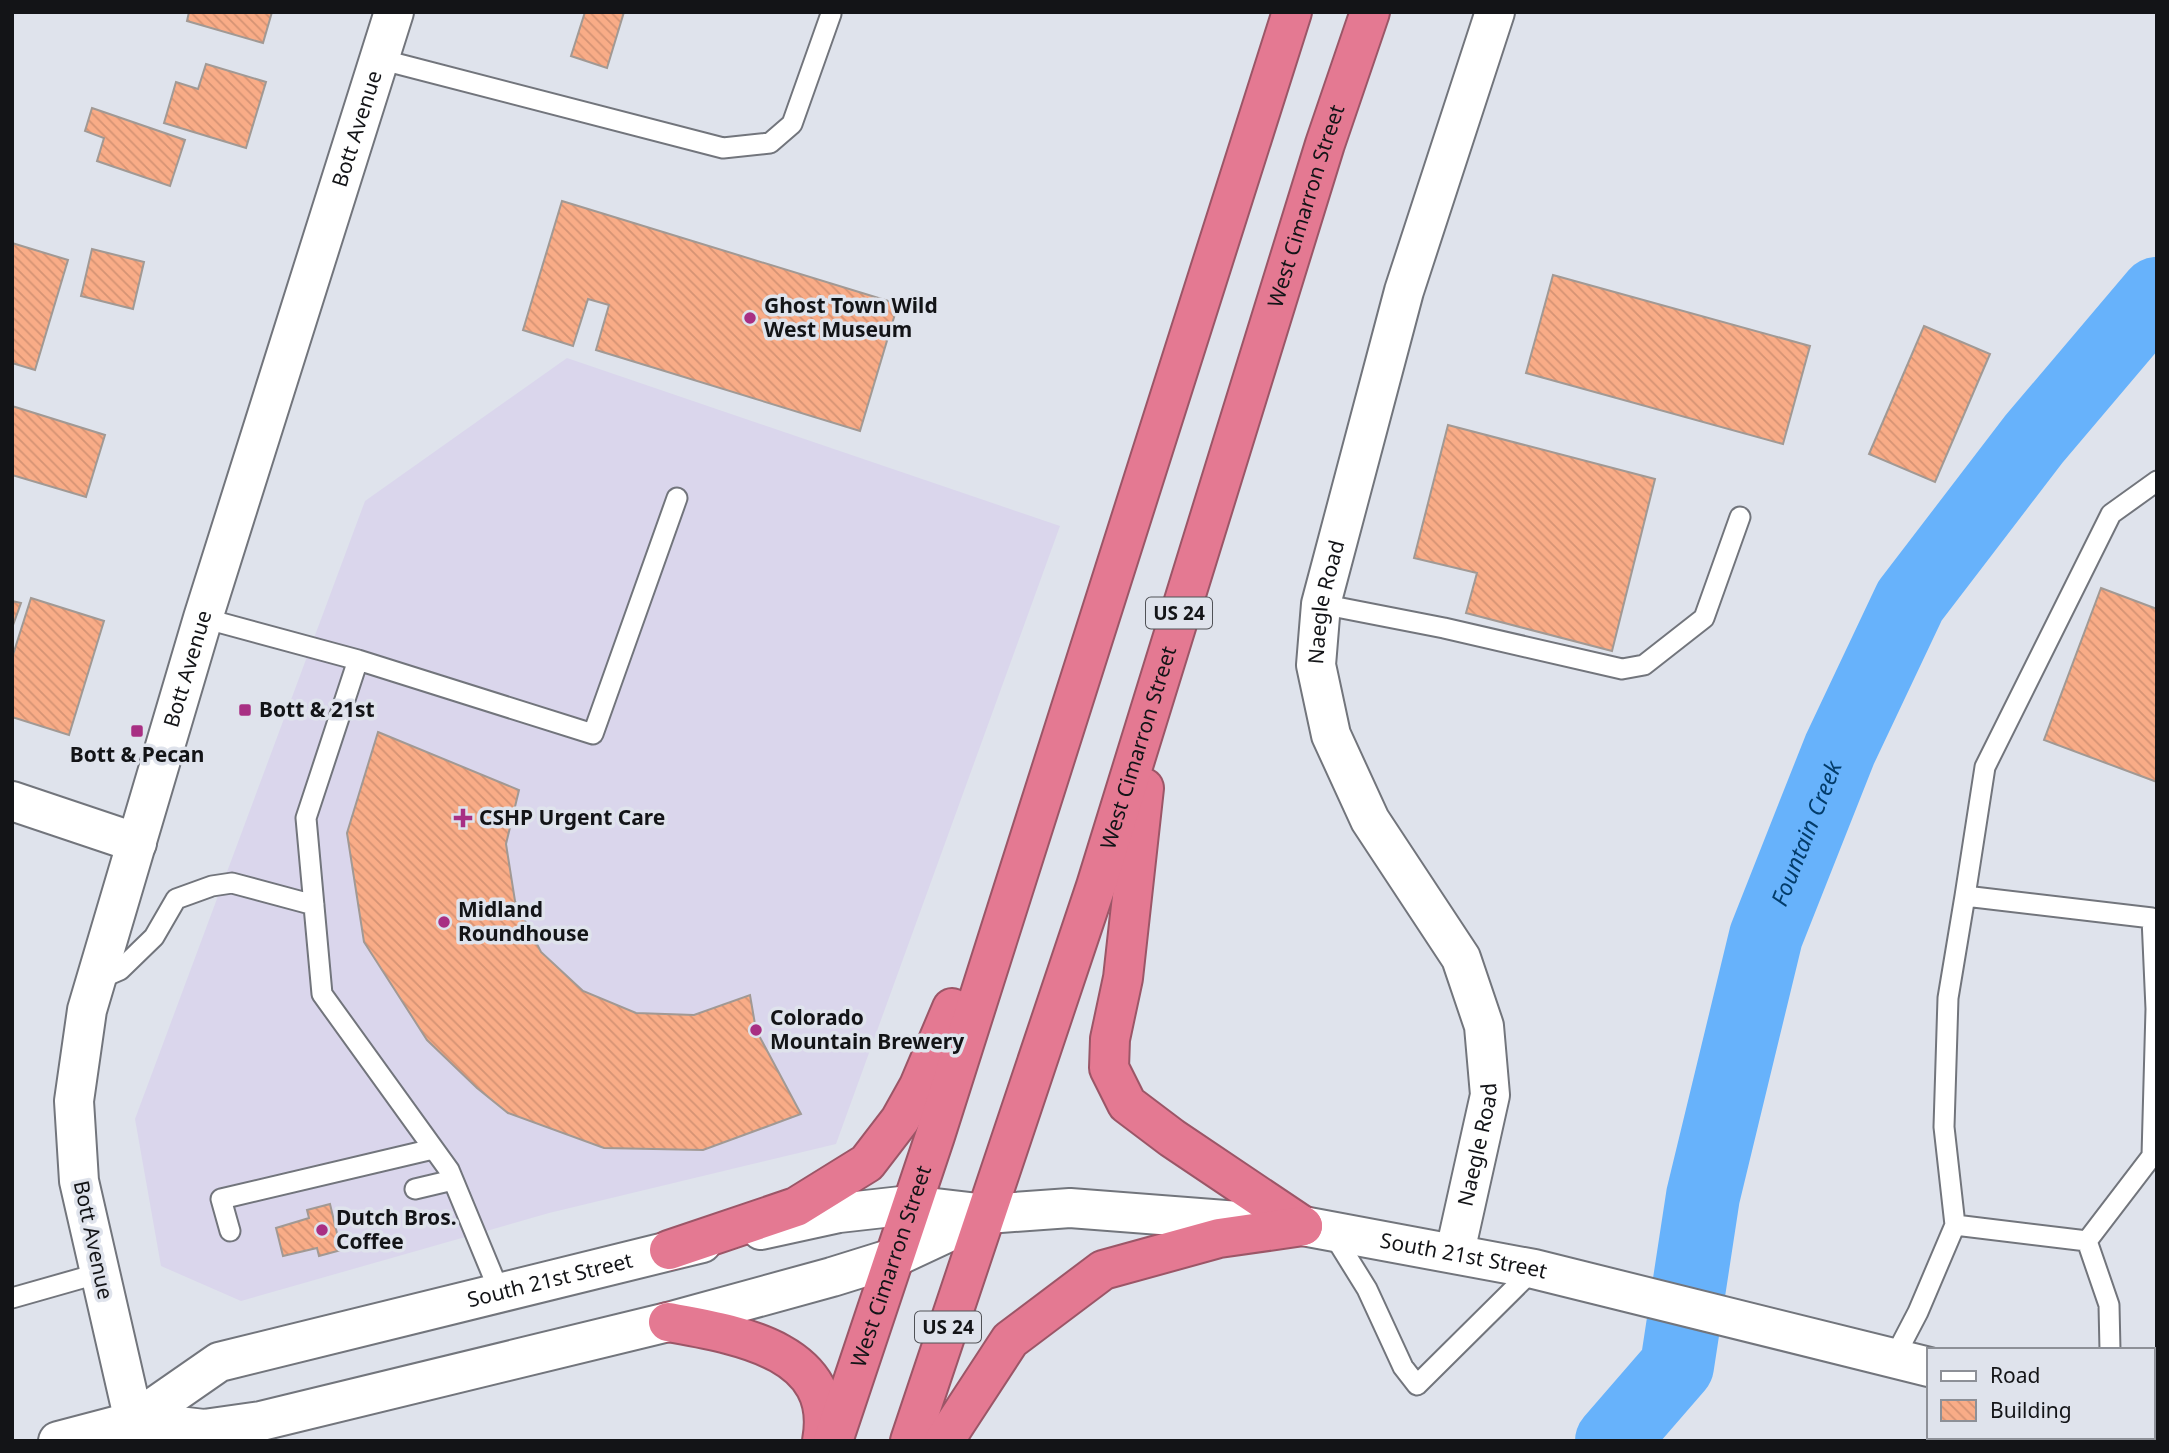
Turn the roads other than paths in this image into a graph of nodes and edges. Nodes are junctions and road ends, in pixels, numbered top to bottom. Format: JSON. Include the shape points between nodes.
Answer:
{"nodes":[{"id":1,"x":394,"y":12,"type":"edge"},
{"id":2,"x":1292,"y":12,"type":"edge"},
{"id":3,"x":1370,"y":12,"type":"edge"},
{"id":4,"x":1495,"y":12,"type":"edge"},
{"id":5,"x":831,"y":14,"type":"dead end"},
{"id":6,"x":379,"y":60,"type":"junction"},
{"id":7,"x":2157,"y":481,"type":"edge"},
{"id":8,"x":677,"y":498,"type":"dead end"},
{"id":9,"x":1741,"y":517,"type":"dead end"},
{"id":10,"x":1321,"y":604,"type":"junction"},
{"id":11,"x":204,"y":618,"type":"junction"},
{"id":12,"x":358,"y":660,"type":"junction"},
{"id":13,"x":1155,"y":694,"type":"junction"},
{"id":14,"x":1042,"y":797,"type":"junction"},
{"id":15,"x":12,"y":800,"type":"edge"},
{"id":16,"x":137,"y":843,"type":"junction"},
{"id":17,"x":1965,"y":896,"type":"junction"},
{"id":18,"x":314,"y":905,"type":"junction"},
{"id":19,"x":96,"y":980,"type":"junction"},
{"id":20,"x":433,"y":1149,"type":"junction"},
{"id":21,"x":453,"y":1181,"type":"junction"},
{"id":22,"x":415,"y":1189,"type":"dead end"},
{"id":23,"x":910,"y":1205,"type":"junction"},
{"id":24,"x":987,"y":1214,"type":"junction"},
{"id":25,"x":1955,"y":1225,"type":"junction"},
{"id":26,"x":1317,"y":1228,"type":"junction"},
{"id":27,"x":230,"y":1231,"type":"dead end"},
{"id":28,"x":2087,"y":1241,"type":"junction"},
{"id":29,"x":669,"y":1250,"type":"junction"},
{"id":30,"x":1455,"y":1252,"type":"junction"},
{"id":31,"x":893,"y":1258,"type":"junction"},
{"id":32,"x":1534,"y":1269,"type":"junction"},
{"id":33,"x":100,"y":1273,"type":"junction"},
{"id":34,"x":500,"y":1293,"type":"junction"},
{"id":35,"x":12,"y":1298,"type":"edge"},
{"id":36,"x":668,"y":1322,"type":"junction"},
{"id":37,"x":2110,"y":1348,"type":"edge"},
{"id":38,"x":1911,"y":1362,"type":"edge"},
{"id":39,"x":136,"y":1431,"type":"edge"},
{"id":40,"x":264,"y":1431,"type":"edge"},
{"id":41,"x":58,"y":1441,"type":"edge"},
{"id":42,"x":822,"y":1441,"type":"edge"},
{"id":43,"x":833,"y":1441,"type":"edge"},
{"id":44,"x":910,"y":1441,"type":"edge"},
{"id":45,"x":944,"y":1441,"type":"edge"}],
"edges":[{"from":1,"to":6,"type":"street","name":"Bott Avenue"},
{"from":2,"to":14,"type":"highway","name":"West Cimarron Street"},
{"from":3,"to":13,"type":"highway","name":"West Cimarron Street","number":"US 24"},
{"from":4,"to":10,"type":"street","name":"Naegle Road","via":[[1404,291]]},
{"from":5,"to":6,"type":"lane","via":[[792,124],[770,143],[723,148]]},
{"from":6,"to":11,"type":"street","name":"Bott Avenue"},
{"from":7,"to":17,"type":"lane","via":[[2112,514],[1985,766]]},
{"from":8,"to":12,"type":"lane","via":[[593,734]]},
{"from":9,"to":10,"type":"lane","via":[[1704,618],[1644,665],[1622,669]]},
{"from":10,"to":30,"type":"street","name":"Naegle Road","via":[[1316,665],[1331,735],[1370,820],[1461,958],[1484,1026],[1490,1095]]},
{"from":11,"to":12,"type":"lane"},
{"from":11,"to":16,"type":"street","name":"Bott Avenue"},
{"from":12,"to":18,"type":"lane","via":[[306,818]]},
{"from":13,"to":24,"type":"highway","name":"West Cimarron Street","number":"US 24"},
{"from":13,"to":26,"type":"highway","via":[[1110,1068],[1127,1104],[1172,1138]]},
{"from":14,"to":23,"type":"highway","name":"West Cimarron Street"},
{"from":14,"to":29,"type":"highway","via":[[919,1086],[867,1163],[796,1207]]},
{"from":15,"to":16,"type":"street"},
{"from":16,"to":19,"type":"street","name":"Bott Avenue"},
{"from":17,"to":25,"type":"lane","via":[[1948,1011],[1944,1127]]},
{"from":17,"to":28,"type":"lane","via":[[2152,918],[2156,1009],[2152,1156]]},
{"from":18,"to":19,"type":"lane","via":[[232,883],[212,886],[176,900],[153,937],[120,970]]},
{"from":18,"to":20,"type":"lane","via":[[322,995]]},
{"from":19,"to":33,"type":"street","name":"Bott Avenue","via":[[74,1101],[79,1181]]},
{"from":20,"to":21,"type":"lane"},
{"from":20,"to":27,"type":"lane","via":[[221,1199]]},
{"from":21,"to":22,"type":"lane"},
{"from":21,"to":34,"type":"lane"},
{"from":23,"to":24,"type":"street","name":"South 21st Street"},
{"from":23,"to":29,"type":"street","name":"South 21st Street","via":[[839,1213]]},
{"from":23,"to":31,"type":"highway","name":"West Cimarron Street"},
{"from":24,"to":26,"type":"street","name":"South 21st Street","via":[[1070,1208]]},
{"from":24,"to":31,"type":"street","name":"South 21st Street"},
{"from":24,"to":44,"type":"highway","name":"West Cimarron Street","number":"US 24"},
{"from":25,"to":28,"type":"lane"},
{"from":25,"to":38,"type":"lane","via":[[1918,1312]]},
{"from":26,"to":30,"type":"street","name":"South 21st Street"},
{"from":26,"to":32,"type":"lane","via":[[1367,1289],[1403,1367],[1417,1385]]},
{"from":26,"to":45,"type":"highway","via":[[1219,1238],[1103,1270],[1010,1340]]},
{"from":28,"to":37,"type":"lane","via":[[2109,1306]]},
{"from":29,"to":34,"type":"street","name":"South 21st Street"},
{"from":30,"to":32,"type":"street","name":"South 21st Street"},
{"from":31,"to":36,"type":"street","name":"South 21st Street"},
{"from":31,"to":43,"type":"highway","name":"West Cimarron Street"},
{"from":32,"to":38,"type":"street","name":"South 21st Street"},
{"from":33,"to":35,"type":"lane"},
{"from":33,"to":39,"type":"street","name":"Bott Avenue"},
{"from":34,"to":39,"type":"street","name":"South 21st Street","via":[[219,1362]]},
{"from":36,"to":40,"type":"street","name":"South 21st Street"},
{"from":36,"to":42,"type":"highway","via":[[733,1334],[773,1348],[811,1377],[821,1406]]},
{"from":39,"to":40,"type":"street","name":"South 21st Street"},
{"from":39,"to":41,"type":"street","name":"South 21st Street"}]}
